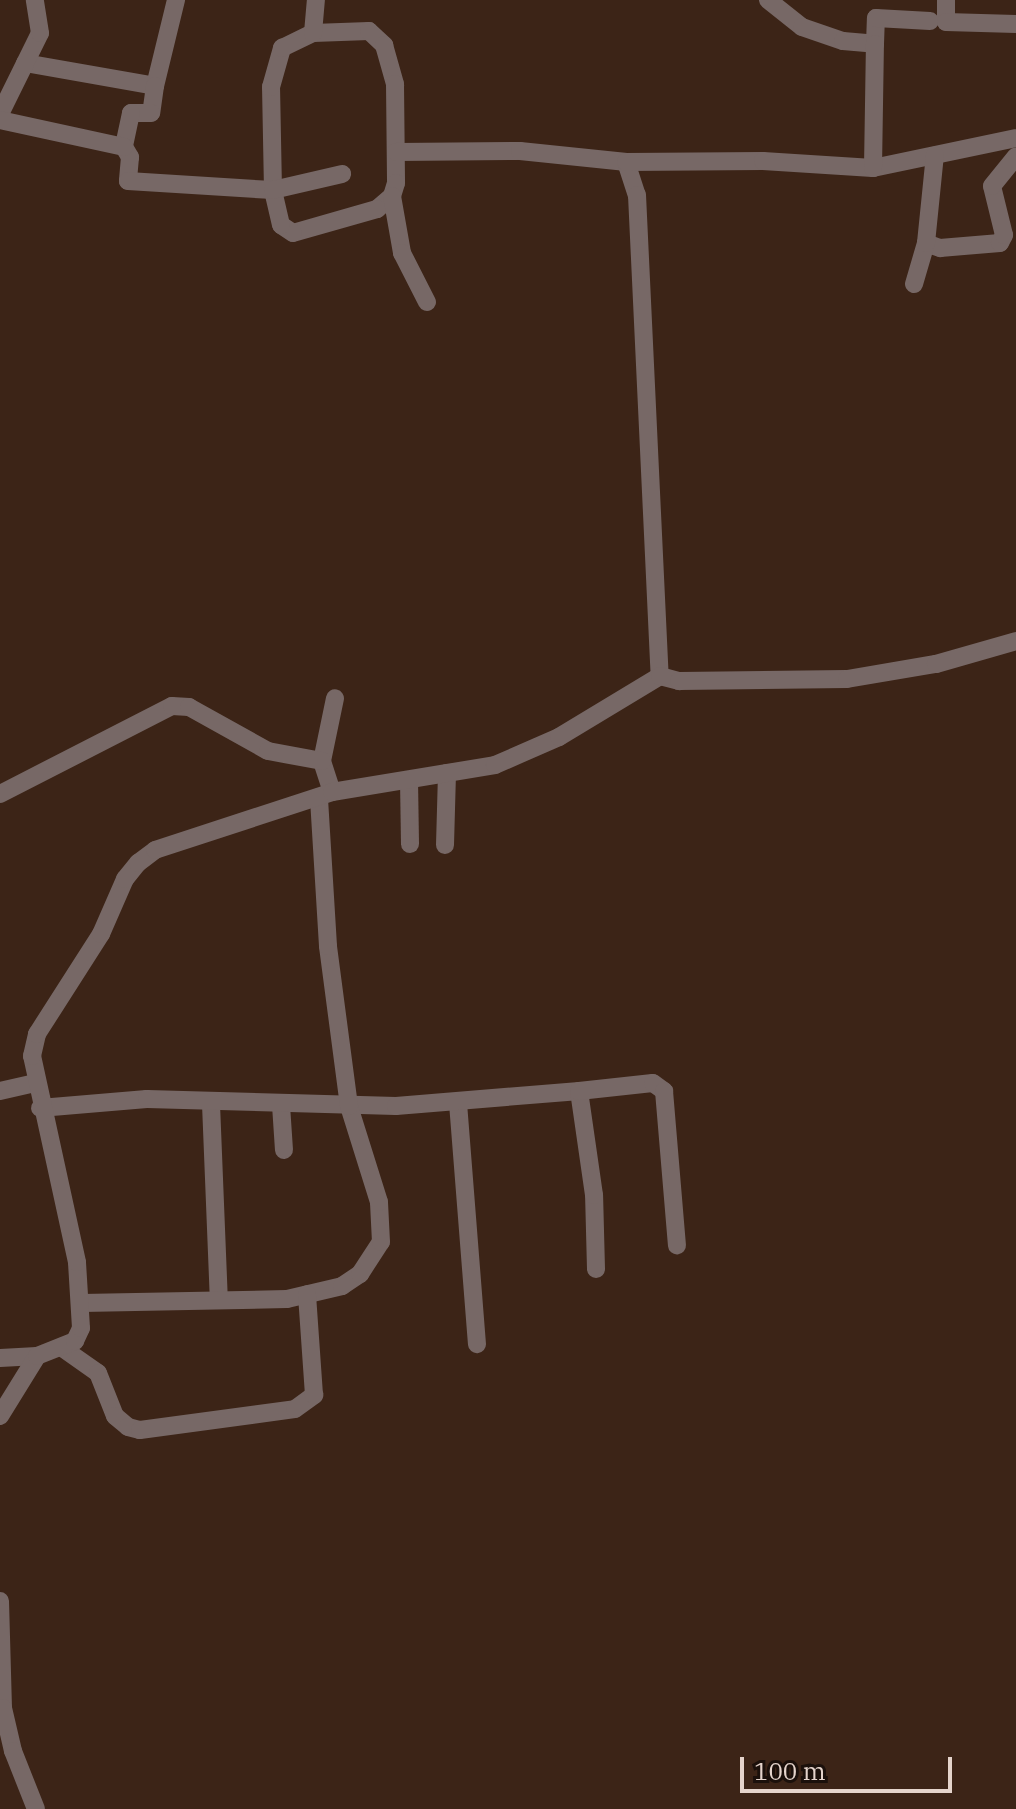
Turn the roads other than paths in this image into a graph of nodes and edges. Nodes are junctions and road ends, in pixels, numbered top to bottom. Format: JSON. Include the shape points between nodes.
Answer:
{"nodes":[{"id":1,"x":35,"y":0,"type":"edge"},
{"id":2,"x":176,"y":0,"type":"edge"},
{"id":3,"x":316,"y":0,"type":"edge"},
{"id":4,"x":768,"y":0,"type":"edge"},
{"id":5,"x":946,"y":0,"type":"edge"},
{"id":6,"x":877,"y":9,"type":"edge"},
{"id":7,"x":930,"y":21,"type":"dead end"},
{"id":8,"x":1016,"y":24,"type":"edge"},
{"id":9,"x":313,"y":33,"type":"junction"},
{"id":10,"x":875,"y":44,"type":"junction"},
{"id":11,"x":25,"y":63,"type":"junction"},
{"id":12,"x":155,"y":86,"type":"junction"},
{"id":13,"x":0,"y":117,"type":"edge"},
{"id":14,"x":1016,"y":138,"type":"edge"},
{"id":15,"x":124,"y":147,"type":"junction"},
{"id":16,"x":396,"y":152,"type":"junction"},
{"id":17,"x":935,"y":155,"type":"junction"},
{"id":18,"x":1016,"y":156,"type":"edge"},
{"id":19,"x":626,"y":162,"type":"junction"},
{"id":20,"x":873,"y":168,"type":"junction"},
{"id":21,"x":342,"y":174,"type":"dead end"},
{"id":22,"x":273,"y":190,"type":"junction"},
{"id":23,"x":392,"y":196,"type":"junction"},
{"id":24,"x":926,"y":243,"type":"junction"},
{"id":25,"x":914,"y":284,"type":"dead end"},
{"id":26,"x":427,"y":302,"type":"dead end"},
{"id":27,"x":1016,"y":641,"type":"edge"},
{"id":28,"x":660,"y":676,"type":"junction"},
{"id":29,"x":335,"y":698,"type":"dead end"},
{"id":30,"x":322,"y":761,"type":"junction"},
{"id":31,"x":447,"y":773,"type":"junction"},
{"id":32,"x":409,"y":780,"type":"junction"},
{"id":33,"x":0,"y":794,"type":"edge"},
{"id":34,"x":326,"y":795,"type":"junction"},
{"id":35,"x":410,"y":844,"type":"dead end"},
{"id":36,"x":445,"y":845,"type":"dead end"},
{"id":37,"x":35,"y":1083,"type":"junction"},
{"id":38,"x":0,"y":1091,"type":"edge"},
{"id":39,"x":579,"y":1091,"type":"junction"},
{"id":40,"x":458,"y":1103,"type":"junction"},
{"id":41,"x":211,"y":1104,"type":"junction"},
{"id":42,"x":281,"y":1105,"type":"junction"},
{"id":43,"x":349,"y":1106,"type":"junction"},
{"id":44,"x":40,"y":1108,"type":"junction"},
{"id":45,"x":284,"y":1150,"type":"dead end"},
{"id":46,"x":677,"y":1245,"type":"dead end"},
{"id":47,"x":596,"y":1269,"type":"dead end"},
{"id":48,"x":307,"y":1294,"type":"junction"},
{"id":49,"x":219,"y":1300,"type":"junction"},
{"id":50,"x":82,"y":1303,"type":"junction"},
{"id":51,"x":477,"y":1344,"type":"dead end"},
{"id":52,"x":61,"y":1347,"type":"junction"},
{"id":53,"x":37,"y":1356,"type":"junction"},
{"id":54,"x":0,"y":1358,"type":"edge"},
{"id":55,"x":0,"y":1416,"type":"edge"},
{"id":56,"x":0,"y":1601,"type":"edge"},
{"id":57,"x":4,"y":1736,"type":"edge"},
{"id":58,"x":36,"y":1809,"type":"edge"}],
"edges":[{"from":1,"to":11,"type":"street","via":[[42,22]]},
{"from":2,"to":12,"type":"street"},
{"from":3,"to":9,"type":"street"},
{"from":4,"to":10,"type":"street","via":[[802,27],[843,41]]},
{"from":5,"to":8,"type":"street","via":[[946,22]]},
{"from":6,"to":7,"type":"street"},
{"from":6,"to":10,"type":"street"},
{"from":9,"to":16,"type":"street","via":[[369,31],[384,45],[395,84]]},
{"from":9,"to":22,"type":"street","via":[[282,48],[278,58],[271,87]]},
{"from":10,"to":20,"type":"street"},
{"from":11,"to":12,"type":"street"},
{"from":11,"to":13,"type":"street"},
{"from":12,"to":15,"type":"street","via":[[151,113],[131,113]]},
{"from":13,"to":15,"type":"street"},
{"from":14,"to":17,"type":"street"},
{"from":15,"to":22,"type":"street","via":[[130,157],[127,177],[133,183]]},
{"from":16,"to":19,"type":"street","via":[[520,151]]},
{"from":16,"to":23,"type":"street"},
{"from":17,"to":20,"type":"street"},
{"from":17,"to":24,"type":"street"},
{"from":18,"to":24,"type":"street","via":[[992,186],[1004,235],[1000,243],[940,248]]},
{"from":19,"to":20,"type":"street"},
{"from":19,"to":28,"type":"street","via":[[637,195]]},
{"from":21,"to":22,"type":"street"},
{"from":22,"to":23,"type":"street","via":[[281,225],[293,233],[377,209]]},
{"from":23,"to":26,"type":"street","via":[[402,253]]},
{"from":24,"to":25,"type":"street"},
{"from":27,"to":28,"type":"street","via":[[936,664],[847,679],[691,682]]},
{"from":28,"to":31,"type":"street","via":[[524,754]]},
{"from":29,"to":30,"type":"street"},
{"from":30,"to":33,"type":"street","via":[[268,751],[189,707],[172,706]]},
{"from":30,"to":34,"type":"street"},
{"from":31,"to":32,"type":"street"},
{"from":31,"to":36,"type":"street"},
{"from":32,"to":34,"type":"street"},
{"from":32,"to":35,"type":"street"},
{"from":34,"to":37,"type":"street","via":[[155,850],[138,863],[125,879],[101,934],[37,1034],[32,1056]]},
{"from":34,"to":43,"type":"street","via":[[328,946]]},
{"from":37,"to":38,"type":"street"},
{"from":37,"to":44,"type":"street"},
{"from":39,"to":40,"type":"street"},
{"from":39,"to":46,"type":"street","via":[[653,1083],[664,1091]]},
{"from":39,"to":47,"type":"street","via":[[594,1195]]},
{"from":40,"to":43,"type":"street"},
{"from":40,"to":51,"type":"street"},
{"from":41,"to":42,"type":"street"},
{"from":41,"to":44,"type":"street","via":[[147,1099]]},
{"from":41,"to":49,"type":"street"},
{"from":42,"to":43,"type":"street"},
{"from":42,"to":45,"type":"street"},
{"from":43,"to":48,"type":"street","via":[[379,1202],[381,1242],[360,1274],[342,1286]]},
{"from":44,"to":50,"type":"street"},
{"from":48,"to":49,"type":"street"},
{"from":48,"to":52,"type":"street","via":[[314,1395],[295,1409],[140,1430],[128,1427],[115,1416],[98,1373]]},
{"from":49,"to":50,"type":"street"},
{"from":50,"to":52,"type":"street","via":[[75,1341]]},
{"from":52,"to":53,"type":"street"},
{"from":53,"to":54,"type":"street"},
{"from":53,"to":55,"type":"street"},
{"from":56,"to":57,"type":"street"},
{"from":57,"to":58,"type":"street"}]}
